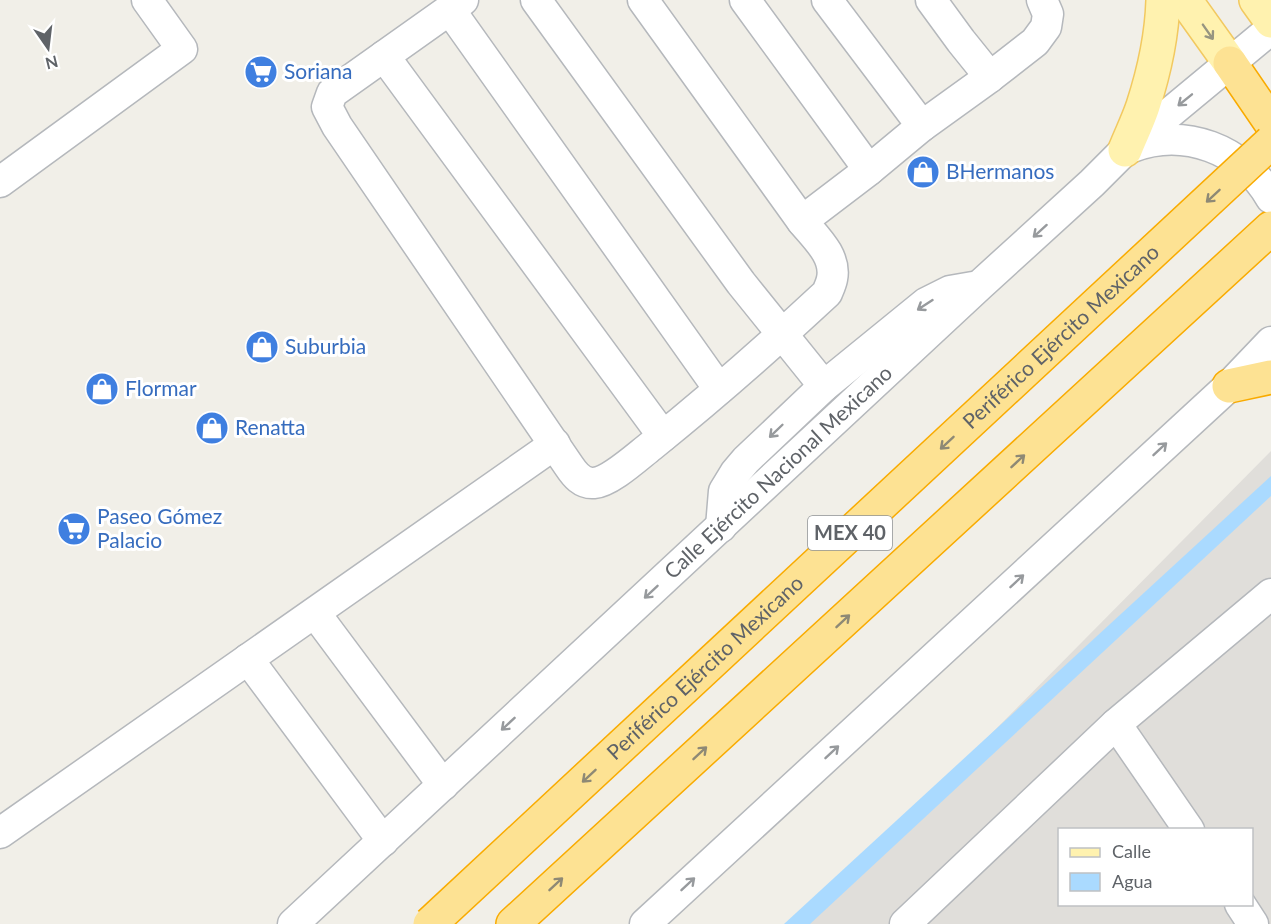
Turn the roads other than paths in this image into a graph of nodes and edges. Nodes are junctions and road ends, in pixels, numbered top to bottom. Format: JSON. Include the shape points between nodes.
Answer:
{"nodes":[{"id":1,"x":147,"y":0,"type":"edge"},
{"id":2,"x":536,"y":0,"type":"edge"},
{"id":3,"x":643,"y":0,"type":"edge"},
{"id":4,"x":745,"y":0,"type":"edge"},
{"id":5,"x":827,"y":0,"type":"edge"},
{"id":6,"x":931,"y":0,"type":"edge"},
{"id":7,"x":1042,"y":0,"type":"edge"},
{"id":8,"x":1163,"y":0,"type":"edge"},
{"id":9,"x":1185,"y":0,"type":"edge"},
{"id":10,"x":1256,"y":0,"type":"edge"},
{"id":11,"x":456,"y":5,"type":"edge"},
{"id":12,"x":1271,"y":21,"type":"edge"},
{"id":13,"x":1271,"y":29,"type":"edge"},
{"id":14,"x":384,"y":56,"type":"junction"},
{"id":15,"x":1230,"y":63,"type":"junction"},
{"id":16,"x":990,"y":76,"type":"junction"},
{"id":17,"x":1271,"y":123,"type":"edge"},
{"id":18,"x":922,"y":126,"type":"junction"},
{"id":19,"x":1271,"y":141,"type":"edge"},
{"id":20,"x":1125,"y":150,"type":"junction"},
{"id":21,"x":869,"y":170,"type":"junction"},
{"id":22,"x":0,"y":182,"type":"edge"},
{"id":23,"x":1271,"y":198,"type":"edge"},
{"id":24,"x":802,"y":221,"type":"junction"},
{"id":25,"x":1271,"y":228,"type":"edge"},
{"id":26,"x":979,"y":286,"type":"junction"},
{"id":27,"x":782,"y":334,"type":"junction"},
{"id":28,"x":1270,"y":342,"type":"edge"},
{"id":29,"x":1271,"y":377,"type":"edge"},
{"id":30,"x":824,"y":386,"type":"junction"},
{"id":31,"x":1229,"y":386,"type":"junction"},
{"id":32,"x":719,"y":389,"type":"junction"},
{"id":33,"x":663,"y":436,"type":"junction"},
{"id":34,"x":555,"y":444,"type":"junction"},
{"id":35,"x":721,"y":527,"type":"junction"},
{"id":36,"x":1271,"y":594,"type":"edge"},
{"id":37,"x":315,"y":613,"type":"junction"},
{"id":38,"x":248,"y":659,"type":"junction"},
{"id":39,"x":1116,"y":724,"type":"junction"},
{"id":40,"x":442,"y":785,"type":"junction"},
{"id":41,"x":1188,"y":828,"type":"edge"},
{"id":42,"x":0,"y":833,"type":"edge"},
{"id":43,"x":383,"y":841,"type":"junction"},
{"id":44,"x":1241,"y":906,"type":"edge"},
{"id":45,"x":293,"y":924,"type":"edge"},
{"id":46,"x":430,"y":924,"type":"edge"},
{"id":47,"x":513,"y":924,"type":"edge"},
{"id":48,"x":645,"y":924,"type":"edge"},
{"id":49,"x":904,"y":924,"type":"edge"},
{"id":50,"x":1253,"y":924,"type":"edge"}],
"edges":[{"from":1,"to":22,"type":"street","via":[[182,49]]},
{"from":2,"to":27,"type":"street"},
{"from":3,"to":24,"type":"street"},
{"from":4,"to":21,"type":"street"},
{"from":5,"to":18,"type":"street"},
{"from":6,"to":16,"type":"street"},
{"from":7,"to":16,"type":"street","via":[[1048,14],[1046,27],[1035,42]]},
{"from":8,"to":20,"type":"main road","via":[[1155,61],[1143,107]]},
{"from":9,"to":15,"type":"main road","one_way":true},
{"from":10,"to":12,"type":"main road"},
{"from":11,"to":14,"type":"street"},
{"from":11,"to":32,"type":"street"},
{"from":13,"to":15,"type":"street","name":"Calle Ejército Nacional Mexicano"},
{"from":14,"to":33,"type":"street"},
{"from":14,"to":34,"type":"street","via":[[332,93],[327,107]]},
{"from":15,"to":17,"type":"highway"},
{"from":15,"to":20,"type":"street","name":"Calle Ejército Nacional Mexicano","one_way":true},
{"from":16,"to":18,"type":"street"},
{"from":18,"to":21,"type":"street"},
{"from":19,"to":46,"type":"highway","name":"Periférico Ejército Mexicano","number":"MEX 40","one_way":true,"bridge":true},
{"from":20,"to":23,"type":"street","via":[[1168,139],[1212,147],[1250,172]]},
{"from":20,"to":26,"type":"street","name":"Calle Ejército Nacional Mexicano","one_way":true},
{"from":21,"to":24,"type":"street"},
{"from":24,"to":27,"type":"street","via":[[829,255],[832,279],[827,293]]},
{"from":47,"to":25,"type":"highway","number":"MEX 40","one_way":true},
{"from":26,"to":30,"type":"street","one_way":true,"via":[[950,291],[926,303]]},
{"from":26,"to":35,"type":"street","name":"Calle Ejército Nacional Mexicano"},
{"from":27,"to":30,"type":"street"},
{"from":27,"to":32,"type":"street"},
{"from":28,"to":31,"type":"street"},
{"from":29,"to":31,"type":"highway"},
{"from":30,"to":35,"type":"street","one_way":true,"via":[[735,473],[724,491]]},
{"from":48,"to":31,"type":"street","one_way":true},
{"from":32,"to":33,"type":"street"},
{"from":33,"to":34,"type":"street","via":[[606,480],[592,484],[579,479]]},
{"from":34,"to":37,"type":"street"},
{"from":35,"to":40,"type":"street","name":"Calle Ejército Nacional Mexicano","one_way":true},
{"from":36,"to":39,"type":"street"},
{"from":37,"to":38,"type":"street"},
{"from":37,"to":40,"type":"street"},
{"from":38,"to":42,"type":"street"},
{"from":38,"to":43,"type":"street"},
{"from":39,"to":41,"type":"street"},
{"from":39,"to":49,"type":"street"},
{"from":40,"to":43,"type":"street","name":"Calle Ejército Nacional Mexicano"},
{"from":43,"to":45,"type":"street","name":"Calle Ejército Nacional Mexicano"},
{"from":44,"to":50,"type":"street"}]}
